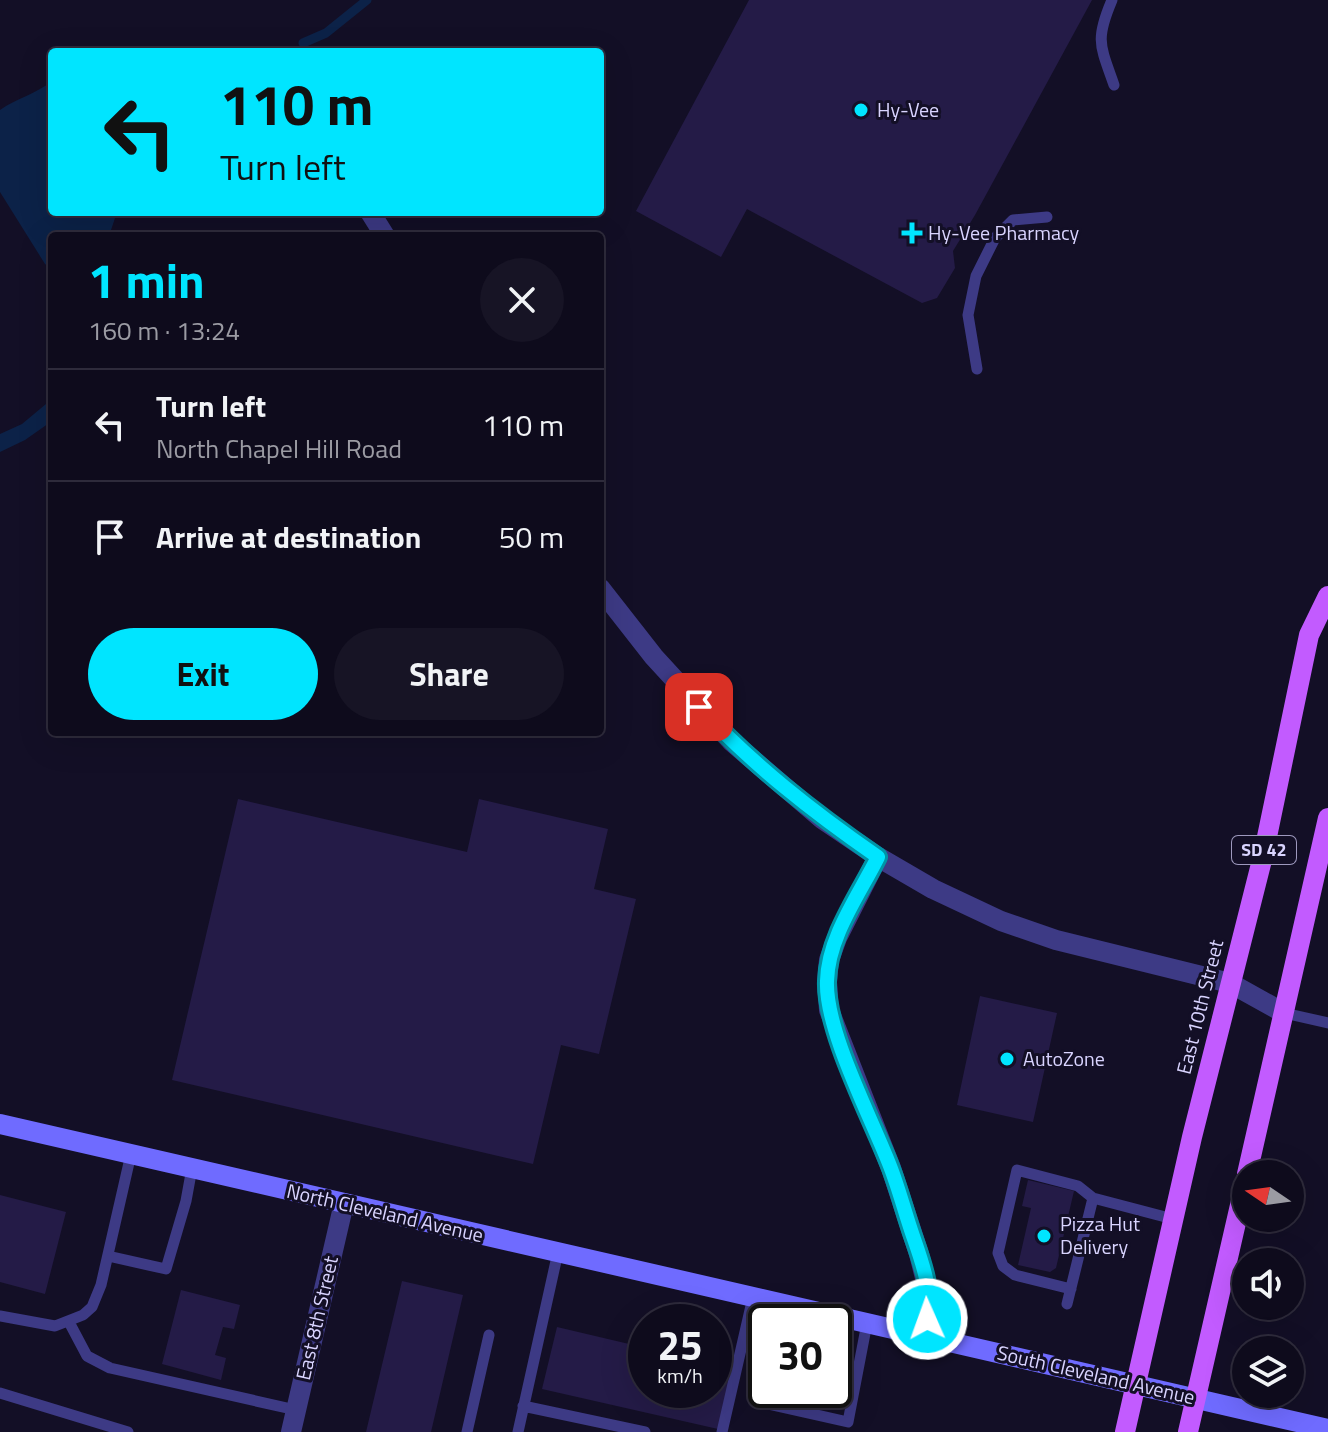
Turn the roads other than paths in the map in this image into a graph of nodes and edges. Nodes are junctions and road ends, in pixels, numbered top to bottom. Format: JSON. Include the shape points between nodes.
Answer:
{"nodes":[{"id":1,"x":1112,"y":0,"type":"edge"},
{"id":2,"x":1114,"y":85,"type":"dead end"},
{"id":3,"x":1047,"y":217,"type":"dead end"},
{"id":4,"x":977,"y":369,"type":"dead end"},
{"id":5,"x":604,"y":593,"type":"edge"},
{"id":6,"x":1328,"y":596,"type":"edge"},
{"id":7,"x":1328,"y":818,"type":"edge"},
{"id":8,"x":878,"y":857,"type":"junction"},
{"id":9,"x":1230,"y":983,"type":"junction"},
{"id":10,"x":1284,"y":1013,"type":"junction"},
{"id":11,"x":1328,"y":1023,"type":"edge"},
{"id":12,"x":0,"y":1124,"type":"edge"},
{"id":13,"x":131,"y":1154,"type":"junction"},
{"id":14,"x":1250,"y":1160,"type":"edge"},
{"id":15,"x":192,"y":1168,"type":"junction"},
{"id":16,"x":1093,"y":1198,"type":"junction"},
{"id":17,"x":344,"y":1203,"type":"junction"},
{"id":18,"x":1173,"y":1219,"type":"junction"},
{"id":19,"x":1233,"y":1232,"type":"edge"},
{"id":20,"x":558,"y":1252,"type":"junction"},
{"id":21,"x":108,"y":1256,"type":"junction"},
{"id":22,"x":1071,"y":1289,"type":"junction"},
{"id":23,"x":761,"y":1299,"type":"junction"},
{"id":24,"x":1067,"y":1304,"type":"dead end"},
{"id":25,"x":0,"y":1316,"type":"edge"},
{"id":26,"x":69,"y":1322,"type":"junction"},
{"id":27,"x":867,"y":1323,"type":"junction"},
{"id":28,"x":489,"y":1335,"type":"dead end"},
{"id":29,"x":924,"y":1336,"type":"junction"},
{"id":30,"x":1135,"y":1384,"type":"junction"},
{"id":31,"x":0,"y":1393,"type":"edge"},
{"id":32,"x":1195,"y":1398,"type":"junction"},
{"id":33,"x":852,"y":1401,"type":"edge"},
{"id":34,"x":523,"y":1406,"type":"junction"},
{"id":35,"x":786,"y":1408,"type":"edge"},
{"id":36,"x":851,"y":1408,"type":"edge"},
{"id":37,"x":296,"y":1410,"type":"junction"},
{"id":38,"x":1328,"y":1429,"type":"edge"},
{"id":39,"x":128,"y":1432,"type":"edge"},
{"id":40,"x":291,"y":1432,"type":"edge"},
{"id":41,"x":467,"y":1432,"type":"edge"},
{"id":42,"x":518,"y":1432,"type":"edge"},
{"id":43,"x":645,"y":1432,"type":"edge"},
{"id":44,"x":722,"y":1432,"type":"edge"},
{"id":45,"x":1125,"y":1432,"type":"edge"},
{"id":46,"x":1188,"y":1432,"type":"edge"}],
"edges":[{"from":1,"to":2,"type":"lane","via":[[1100,45]]},
{"from":3,"to":4,"type":"lane","via":[[1013,220],[995,238],[976,276],[968,315]]},
{"from":5,"to":8,"type":"street","via":[[732,742],[822,819]]},
{"from":6,"to":9,"type":"main road","name":"East 10th Street","number":"SD 42","via":[[1309,635],[1263,856]]},
{"from":7,"to":10,"type":"main road","number":"SD 42"},
{"from":8,"to":9,"type":"street","via":[[961,903],[1022,929]]},
{"from":8,"to":29,"type":"street","via":[[829,960],[829,1010],[919,1254],[931,1302]]},
{"from":9,"to":10,"type":"street"},
{"from":9,"to":18,"type":"main road","name":"East 10th Street","number":"SD 42"},
{"from":10,"to":11,"type":"lane"},
{"from":10,"to":14,"type":"main road","number":"SD 42"},
{"from":12,"to":13,"type":"street","name":"North Cleveland Avenue"},
{"from":13,"to":15,"type":"street","name":"North Cleveland Avenue"},
{"from":13,"to":21,"type":"lane"},
{"from":15,"to":17,"type":"street","name":"North Cleveland Avenue"},
{"from":15,"to":21,"type":"lane","via":[[166,1269]]},
{"from":16,"to":18,"type":"lane"},
{"from":16,"to":22,"type":"lane"},
{"from":16,"to":22,"type":"lane","via":[[1078,1186],[1017,1170],[998,1253],[1003,1266],[1015,1275]]},
{"from":17,"to":20,"type":"street","name":"North Cleveland Avenue"},
{"from":17,"to":37,"type":"street","name":"East 8th Street"},
{"from":18,"to":30,"type":"main road","name":"East 10th Street","number":"SD 42"},
{"from":19,"to":32,"type":"main road","number":"SD 42"},
{"from":20,"to":23,"type":"street","name":"North Cleveland Avenue"},
{"from":20,"to":34,"type":"lane"},
{"from":21,"to":26,"type":"lane","via":[[92,1307]]},
{"from":22,"to":24,"type":"lane"},
{"from":23,"to":27,"type":"street","name":"South Cleveland Avenue"},
{"from":23,"to":44,"type":"lane"},
{"from":25,"to":26,"type":"lane","via":[[55,1326]]},
{"from":26,"to":37,"type":"lane","via":[[87,1356],[110,1368]]},
{"from":27,"to":29,"type":"street","name":"South Cleveland Avenue"},
{"from":27,"to":33,"type":"lane"},
{"from":28,"to":41,"type":"lane"},
{"from":29,"to":30,"type":"street","name":"South Cleveland Avenue"},
{"from":30,"to":32,"type":"street","name":"South Cleveland Avenue"},
{"from":30,"to":45,"type":"main road","name":"East 10th Street","number":"SD 42"},
{"from":31,"to":39,"type":"lane"},
{"from":32,"to":38,"type":"street","name":"South Cleveland Avenue"},
{"from":32,"to":46,"type":"main road","number":"SD 42"},
{"from":34,"to":42,"type":"lane"},
{"from":34,"to":43,"type":"lane"},
{"from":35,"to":36,"type":"lane","via":[[848,1422]]},
{"from":37,"to":40,"type":"street","name":"East 8th Street"}]}
